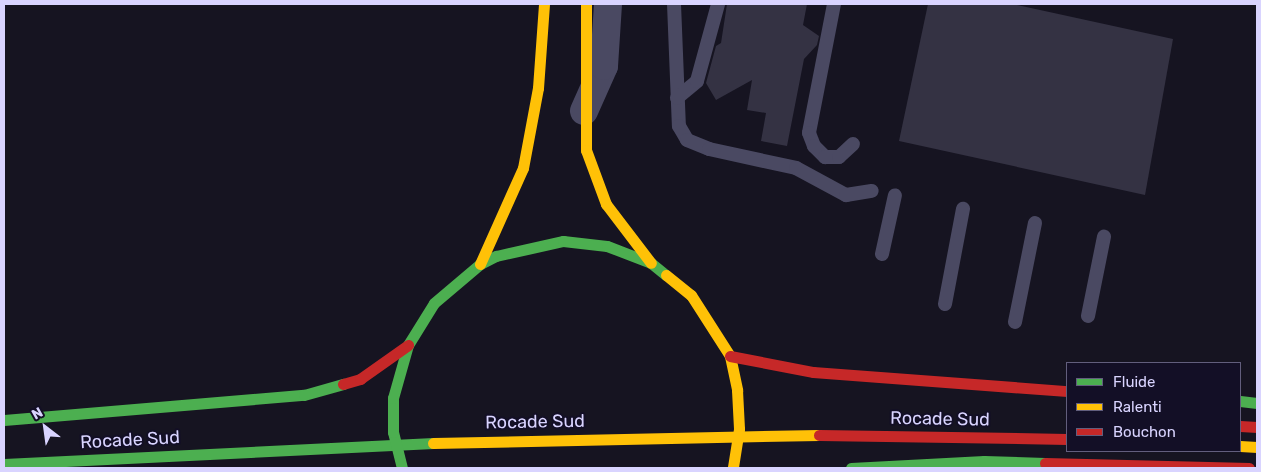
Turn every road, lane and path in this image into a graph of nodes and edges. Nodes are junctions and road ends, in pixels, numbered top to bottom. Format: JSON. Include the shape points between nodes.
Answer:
{"nodes":[{"id":1,"x":544,"y":4,"type":"edge"},
{"id":2,"x":586,"y":4,"type":"edge"},
{"id":3,"x":608,"y":4,"type":"edge"},
{"id":4,"x":674,"y":4,"type":"edge"},
{"id":5,"x":718,"y":4,"type":"edge"},
{"id":6,"x":834,"y":4,"type":"edge"},
{"id":7,"x":678,"y":98,"type":"junction"},
{"id":8,"x":584,"y":113,"type":"junction"},
{"id":9,"x":853,"y":144,"type":"dead end"},
{"id":10,"x":872,"y":191,"type":"dead end"},
{"id":11,"x":895,"y":195,"type":"dead end"},
{"id":12,"x":963,"y":209,"type":"dead end"},
{"id":13,"x":1035,"y":223,"type":"dead end"},
{"id":14,"x":1104,"y":237,"type":"dead end"},
{"id":15,"x":882,"y":254,"type":"dead end"},
{"id":16,"x":651,"y":263,"type":"junction"},
{"id":17,"x":480,"y":264,"type":"junction"},
{"id":18,"x":945,"y":304,"type":"dead end"},
{"id":19,"x":1088,"y":316,"type":"dead end"},
{"id":20,"x":1015,"y":322,"type":"dead end"},
{"id":21,"x":408,"y":345,"type":"junction"},
{"id":22,"x":730,"y":356,"type":"junction"},
{"id":23,"x":1066,"y":391,"type":"edge"},
{"id":24,"x":1241,"y":401,"type":"edge"},
{"id":25,"x":1257,"y":403,"type":"edge"},
{"id":26,"x":729,"y":419,"type":"dead end"},
{"id":27,"x":749,"y":419,"type":"dead end"},
{"id":28,"x":4,"y":420,"type":"edge"},
{"id":29,"x":404,"y":426,"type":"dead end"},
{"id":30,"x":1241,"y":426,"type":"edge"},
{"id":31,"x":384,"y":427,"type":"dead end"},
{"id":32,"x":1257,"y":427,"type":"edge"},
{"id":33,"x":1066,"y":439,"type":"edge"},
{"id":34,"x":1241,"y":446,"type":"edge"},
{"id":35,"x":1257,"y":447,"type":"edge"},
{"id":36,"x":4,"y":464,"type":"edge"},
{"id":37,"x":401,"y":465,"type":"edge"},
{"id":38,"x":733,"y":468,"type":"edge"},
{"id":39,"x":851,"y":468,"type":"edge"},
{"id":40,"x":1249,"y":468,"type":"edge"}],
"edges":[{"from":1,"to":17,"type":"main road","via":[[538,88],[524,168]]},
{"from":2,"to":8,"type":"main road"},
{"from":3,"to":8,"type":"street","via":[[604,66]]},
{"from":4,"to":7,"type":"lane"},
{"from":5,"to":7,"type":"lane","via":[[697,81]]},
{"from":6,"to":9,"type":"lane","via":[[809,133],[814,146],[825,157],[840,157]]},
{"from":7,"to":10,"type":"lane","via":[[678,126],[687,140],[709,149],[796,168],[846,195]]},
{"from":8,"to":16,"type":"main road","via":[[586,150],[606,204]]},
{"from":11,"to":15,"type":"lane"},
{"from":12,"to":18,"type":"lane"},
{"from":13,"to":20,"type":"lane"},
{"from":14,"to":19,"type":"lane"},
{"from":16,"to":17,"type":"main road","via":[[607,246],[563,241],[496,256]]},
{"from":16,"to":22,"type":"main road","via":[[691,294]]},
{"from":17,"to":21,"type":"main road","via":[[434,303]]},
{"from":21,"to":28,"type":"main road","name":"Rocade Sud","via":[[360,379],[304,394]]},
{"from":21,"to":37,"type":"main road","via":[[394,398],[393,432]]},
{"from":22,"to":23,"type":"main road","via":[[814,372]]},
{"from":22,"to":38,"type":"main road","via":[[737,390],[739,429]]},
{"from":24,"to":25,"type":"main road"},
{"from":26,"to":27,"type":"main road"},
{"from":29,"to":31,"type":"main road"},
{"from":30,"to":32,"type":"main road"},
{"from":33,"to":36,"type":"main road","name":"Rocade Sud","via":[[806,435],[514,438]]},
{"from":34,"to":35,"type":"main road"},
{"from":39,"to":40,"type":"main road","via":[[984,461]]}]}
